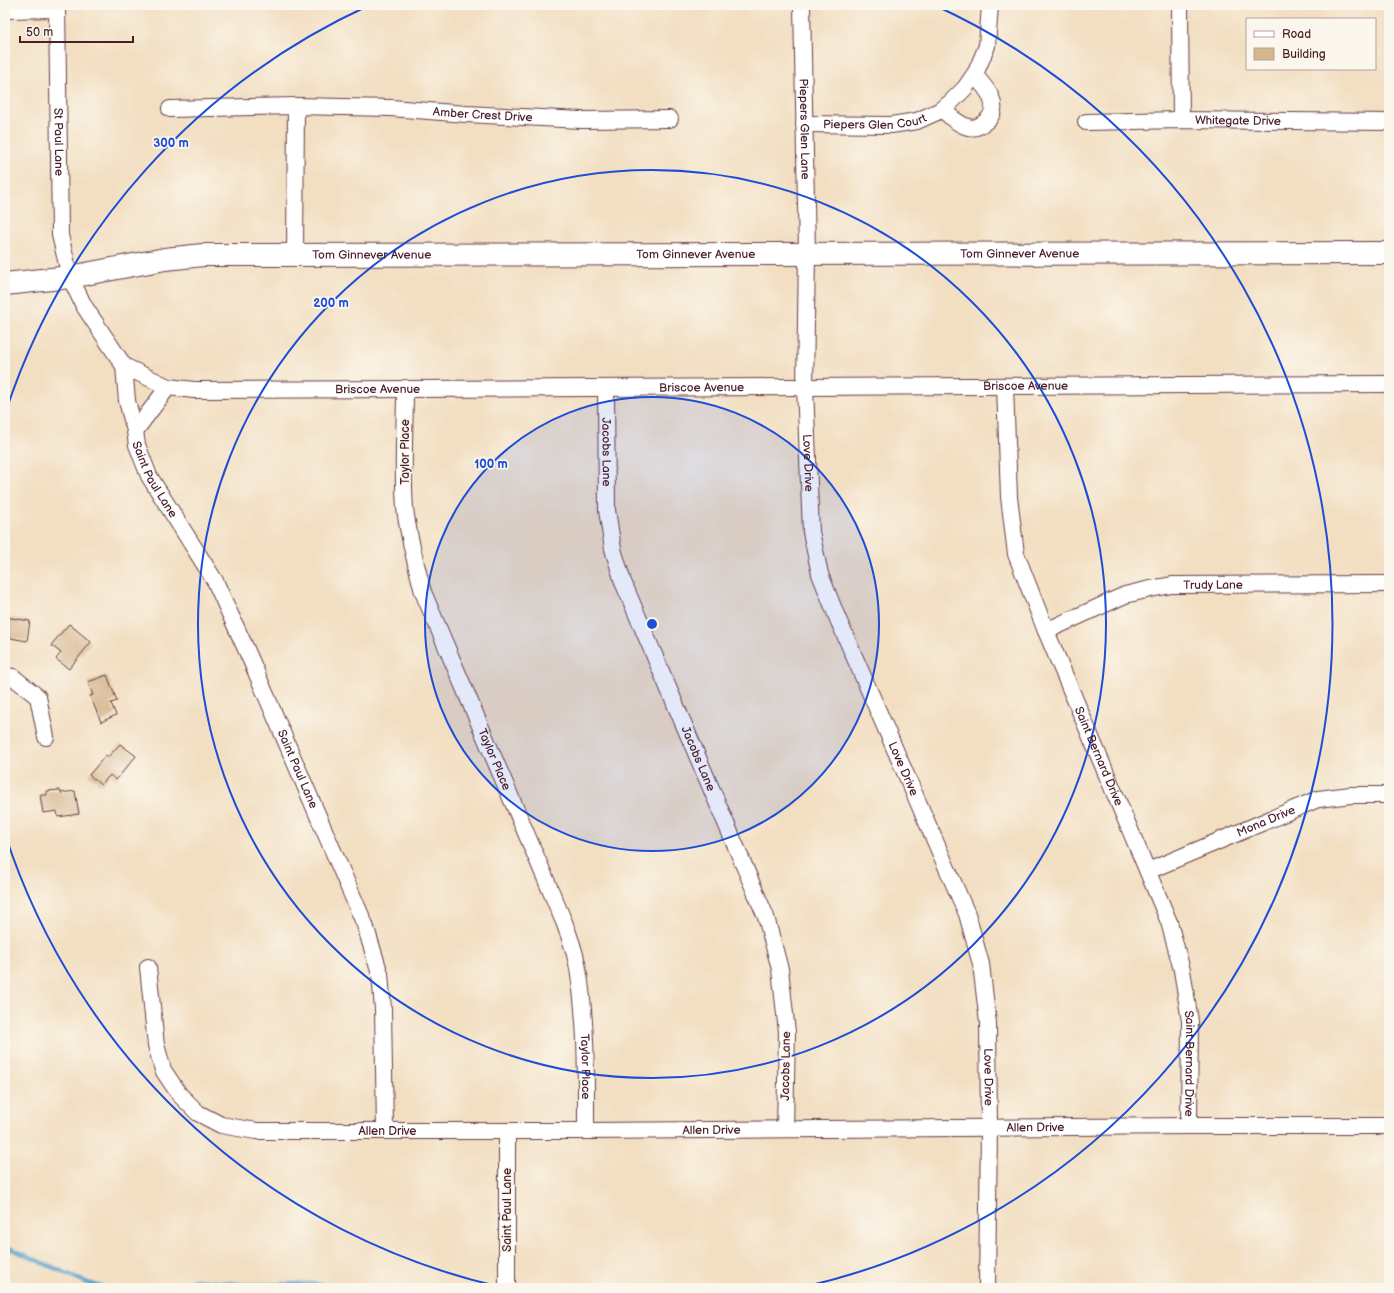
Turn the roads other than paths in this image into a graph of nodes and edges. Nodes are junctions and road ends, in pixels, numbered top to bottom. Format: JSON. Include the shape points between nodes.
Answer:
{"nodes":[{"id":1,"x":802,"y":5,"type":"edge"},
{"id":2,"x":990,"y":5,"type":"edge"},
{"id":3,"x":1180,"y":5,"type":"edge"},
{"id":4,"x":57,"y":7,"type":"edge"},
{"id":5,"x":5,"y":10,"type":"edge"},
{"id":6,"x":974,"y":75,"type":"junction"},
{"id":7,"x":296,"y":106,"type":"junction"},
{"id":8,"x":170,"y":108,"type":"dead end"},
{"id":9,"x":942,"y":109,"type":"junction"},
{"id":10,"x":670,"y":120,"type":"dead end"},
{"id":11,"x":1181,"y":120,"type":"junction"},
{"id":12,"x":1086,"y":122,"type":"dead end"},
{"id":13,"x":1389,"y":122,"type":"edge"},
{"id":14,"x":804,"y":124,"type":"junction"},
{"id":15,"x":807,"y":253,"type":"junction"},
{"id":16,"x":1389,"y":253,"type":"edge"},
{"id":17,"x":295,"y":254,"type":"junction"},
{"id":18,"x":70,"y":278,"type":"junction"},
{"id":19,"x":5,"y":284,"type":"edge"},
{"id":20,"x":124,"y":366,"type":"junction"},
{"id":21,"x":1389,"y":384,"type":"edge"},
{"id":22,"x":1005,"y":386,"type":"junction"},
{"id":23,"x":168,"y":387,"type":"junction"},
{"id":24,"x":805,"y":387,"type":"junction"},
{"id":25,"x":405,"y":388,"type":"junction"},
{"id":26,"x":606,"y":388,"type":"junction"},
{"id":27,"x":135,"y":431,"type":"junction"},
{"id":28,"x":1389,"y":584,"type":"edge"},
{"id":29,"x":1046,"y":631,"type":"junction"},
{"id":30,"x":5,"y":676,"type":"edge"},
{"id":31,"x":46,"y":737,"type":"dead end"},
{"id":32,"x":1389,"y":795,"type":"edge"},
{"id":33,"x":1148,"y":871,"type":"junction"},
{"id":34,"x":148,"y":967,"type":"dead end"},
{"id":35,"x":1188,"y":1126,"type":"junction"},
{"id":36,"x":1389,"y":1126,"type":"edge"},
{"id":37,"x":989,"y":1128,"type":"junction"},
{"id":38,"x":785,"y":1129,"type":"junction"},
{"id":39,"x":385,"y":1130,"type":"junction"},
{"id":40,"x":507,"y":1131,"type":"junction"},
{"id":41,"x":586,"y":1131,"type":"junction"},
{"id":42,"x":507,"y":1288,"type":"edge"},
{"id":43,"x":987,"y":1288,"type":"edge"}],
"edges":[{"from":1,"to":14,"type":"street","name":"Piepers Glen Lane"},
{"from":2,"to":6,"type":"street","name":"Piepers Glen Court","via":[[987,46]]},
{"from":3,"to":11,"type":"street"},
{"from":4,"to":5,"type":"street"},
{"from":4,"to":18,"type":"street","name":"St Paul Lane","via":[[60,235]]},
{"from":6,"to":9,"type":"street","name":"Piepers Glen Court","via":[[965,88]]},
{"from":6,"to":9,"type":"street","name":"Piepers Glen Court","via":[[992,98],[994,108],[989,119],[979,127],[968,128]]},
{"from":7,"to":8,"type":"street","name":"Amber Crest Drive"},
{"from":7,"to":10,"type":"street","name":"Amber Crest Drive","via":[[391,108],[581,120]]},
{"from":7,"to":17,"type":"street"},
{"from":9,"to":14,"type":"street","name":"Piepers Glen Court","via":[[917,121],[891,125]]},
{"from":11,"to":12,"type":"street","name":"Whitegate Drive"},
{"from":11,"to":13,"type":"street","name":"Whitegate Drive"},
{"from":14,"to":15,"type":"street","name":"Piepers Glen Lane"},
{"from":15,"to":16,"type":"main road","name":"Tom Ginnever Avenue"},
{"from":15,"to":17,"type":"main road","name":"Tom Ginnever Avenue"},
{"from":15,"to":24,"type":"street","name":"Love Drive"},
{"from":17,"to":18,"type":"main road","name":"Tom Ginnever Avenue","via":[[203,254]]},
{"from":18,"to":19,"type":"main road","name":"Tom Ginnever Avenue"},
{"from":18,"to":20,"type":"street","via":[[84,306]]},
{"from":20,"to":23,"type":"street","name":"Briscoe Avenue"},
{"from":20,"to":27,"type":"street","via":[[127,401]]},
{"from":21,"to":22,"type":"street","name":"Briscoe Avenue"},
{"from":22,"to":24,"type":"street","name":"Briscoe Avenue"},
{"from":22,"to":29,"type":"street","name":"Saint Bernard Drive","via":[[1009,497],[1016,554]]},
{"from":23,"to":25,"type":"street","name":"Briscoe Avenue","via":[[194,390]]},
{"from":23,"to":27,"type":"street"},
{"from":24,"to":26,"type":"street","name":"Briscoe Avenue"},
{"from":24,"to":37,"type":"street","name":"Love Drive","via":[[811,532],[820,574],[966,914],[981,964],[988,1023]]},
{"from":25,"to":26,"type":"street","name":"Briscoe Avenue"},
{"from":25,"to":41,"type":"street","name":"Taylor Place","via":[[405,509],[411,547],[423,592],[564,922],[577,962],[586,1064]]},
{"from":26,"to":38,"type":"street","name":"Jacobs Lane","via":[[607,510],[613,549],[623,582],[766,917],[780,969],[787,1032]]},
{"from":27,"to":39,"type":"street","name":"Saint Paul Lane","via":[[137,445],[149,476],[222,595],[365,925],[380,974]]},
{"from":28,"to":29,"type":"street","name":"Trudy Lane","via":[[1172,585],[1125,595]]},
{"from":29,"to":33,"type":"street","name":"Saint Bernard Drive"},
{"from":30,"to":31,"type":"street","via":[[13,677],[38,697]]},
{"from":32,"to":33,"type":"street","name":"Mona Drive","via":[[1351,795],[1318,799]]},
{"from":33,"to":35,"type":"street","name":"Saint Bernard Drive","via":[[1169,922],[1183,977],[1190,1021]]},
{"from":34,"to":39,"type":"street","name":"Allen Drive","via":[[156,1045],[163,1070],[179,1094],[198,1113],[221,1125],[256,1131]]},
{"from":35,"to":36,"type":"street","name":"Allen Drive"},
{"from":35,"to":37,"type":"street","name":"Allen Drive"},
{"from":37,"to":38,"type":"street","name":"Allen Drive"},
{"from":37,"to":43,"type":"street","name":"Love Drive"},
{"from":38,"to":41,"type":"street","name":"Allen Drive"},
{"from":39,"to":40,"type":"street","name":"Allen Drive"},
{"from":40,"to":41,"type":"street","name":"Allen Drive"},
{"from":40,"to":42,"type":"street","name":"Saint Paul Lane"}]}
